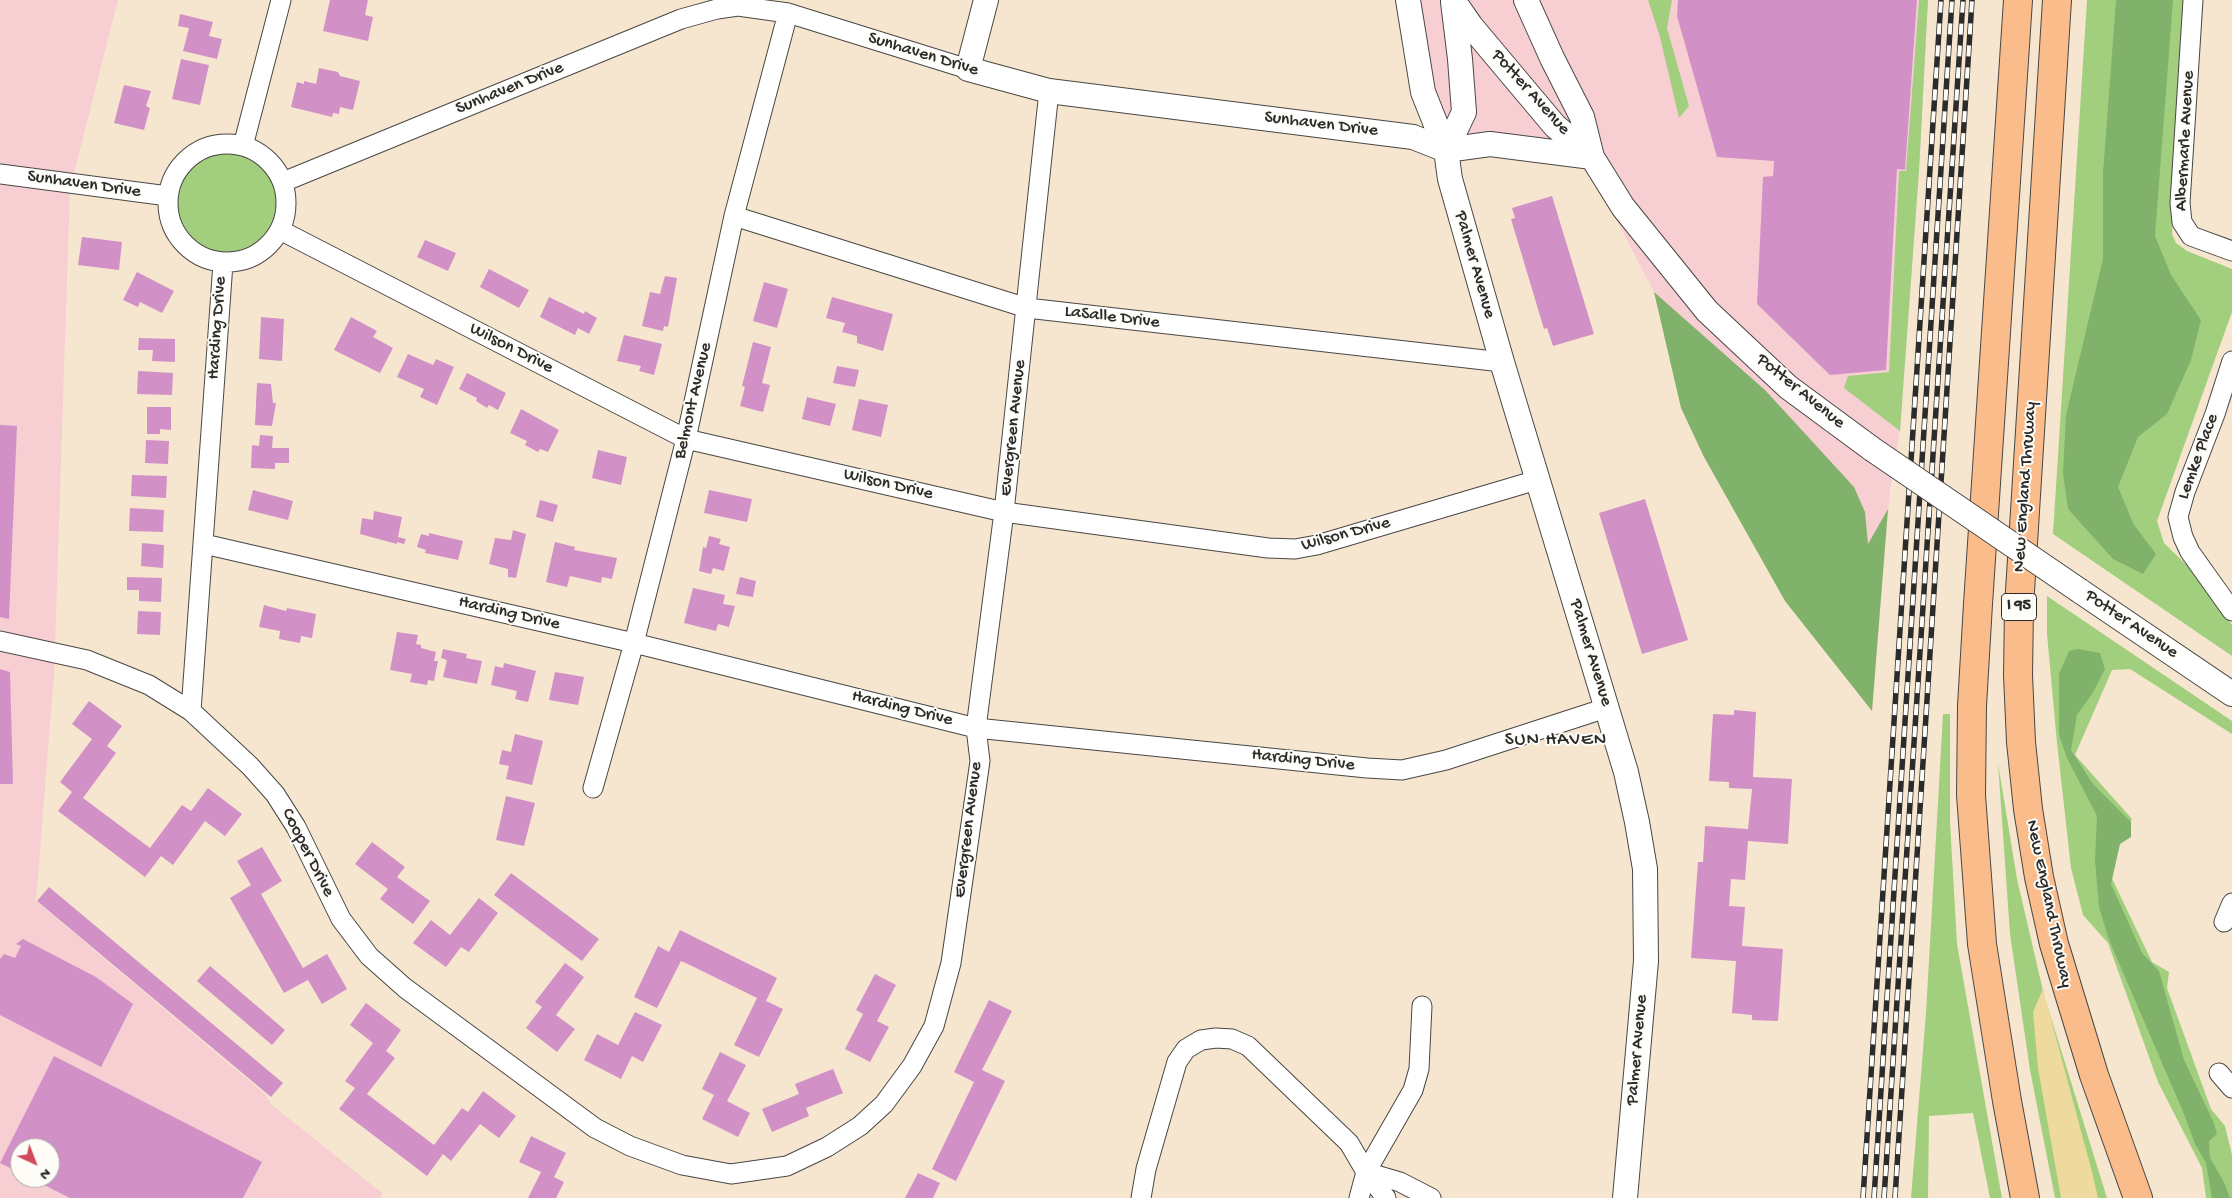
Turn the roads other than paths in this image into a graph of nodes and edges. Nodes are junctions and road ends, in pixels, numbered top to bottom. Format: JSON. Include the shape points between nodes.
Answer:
{"nodes":[{"id":1,"x":281,"y":0,"type":"edge"},
{"id":2,"x":986,"y":0,"type":"edge"},
{"id":3,"x":1408,"y":0,"type":"edge"},
{"id":4,"x":1452,"y":0,"type":"edge"},
{"id":5,"x":1526,"y":0,"type":"edge"},
{"id":6,"x":2018,"y":0,"type":"edge"},
{"id":7,"x":2057,"y":0,"type":"edge"},
{"id":8,"x":2193,"y":0,"type":"edge"},
{"id":9,"x":788,"y":13,"type":"junction"},
{"id":10,"x":968,"y":69,"type":"junction"},
{"id":11,"x":1049,"y":90,"type":"junction"},
{"id":12,"x":243,"y":146,"type":"junction"},
{"id":13,"x":1446,"y":150,"type":"junction"},
{"id":14,"x":1592,"y":157,"type":"junction"},
{"id":15,"x":0,"y":174,"type":"edge"},
{"id":16,"x":283,"y":182,"type":"junction"},
{"id":17,"x":168,"y":196,"type":"junction"},
{"id":18,"x":734,"y":216,"type":"junction"},
{"id":19,"x":280,"y":230,"type":"junction"},
{"id":20,"x":2232,"y":252,"type":"edge"},
{"id":21,"x":223,"y":263,"type":"junction"},
{"id":22,"x":1027,"y":308,"type":"junction"},
{"id":23,"x":2232,"y":361,"type":"edge"},
{"id":24,"x":1502,"y":362,"type":"junction"},
{"id":25,"x":686,"y":439,"type":"junction"},
{"id":26,"x":1537,"y":480,"type":"junction"},
{"id":27,"x":1004,"y":512,"type":"junction"},
{"id":28,"x":204,"y":544,"type":"junction"},
{"id":29,"x":2232,"y":611,"type":"edge"},
{"id":30,"x":0,"y":641,"type":"edge"},
{"id":31,"x":634,"y":643,"type":"junction"},
{"id":32,"x":2232,"y":694,"type":"edge"},
{"id":33,"x":1606,"y":708,"type":"junction"},
{"id":34,"x":191,"y":711,"type":"junction"},
{"id":35,"x":976,"y":728,"type":"junction"},
{"id":36,"x":593,"y":788,"type":"dead end"},
{"id":37,"x":2232,"y":904,"type":"edge"},
{"id":38,"x":2224,"y":922,"type":"dead end"},
{"id":39,"x":1422,"y":1006,"type":"dead end"},
{"id":40,"x":2219,"y":1073,"type":"dead end"},
{"id":41,"x":2232,"y":1088,"type":"edge"},
{"id":42,"x":559,"y":1101,"type":"joint"},
{"id":43,"x":1366,"y":1172,"type":"junction"},
{"id":44,"x":1141,"y":1198,"type":"edge"},
{"id":45,"x":1359,"y":1198,"type":"edge"},
{"id":46,"x":1386,"y":1198,"type":"edge"},
{"id":47,"x":1431,"y":1198,"type":"edge"},
{"id":48,"x":1625,"y":1198,"type":"edge"},
{"id":49,"x":2025,"y":1198,"type":"edge"},
{"id":50,"x":2138,"y":1198,"type":"edge"}],
"edges":[{"from":1,"to":12,"type":"street"},
{"from":2,"to":10,"type":"street"},
{"from":3,"to":13,"type":"street","name":"Palmer Avenue","via":[[1423,92]]},
{"from":4,"to":13,"type":"street","via":[[1464,112]]},
{"from":4,"to":14,"type":"street","name":"Potter Avenue","via":[[1549,119]]},
{"from":5,"to":14,"type":"street","via":[[1582,118]]},
{"from":6,"to":49,"type":"highway","number":"I 95","via":[[1978,604],[1971,795],[1982,944],[2006,1101]]},
{"from":7,"to":50,"type":"highway","name":"New England Thruway","number":"I 95","via":[[2019,606],[2021,742],[2031,829],[2054,944],[2084,1047]]},
{"from":8,"to":20,"type":"street","name":"Albermarle Avenue","via":[[2180,203],[2182,222],[2192,236]]},
{"from":9,"to":10,"type":"street","name":"Sunhaven Drive"},
{"from":9,"to":16,"type":"street","name":"Sunhaven Drive","via":[[738,6],[681,19]]},
{"from":9,"to":18,"type":"street","name":"Belmont Avenue"},
{"from":10,"to":11,"type":"street","name":"Sunhaven Drive"},
{"from":11,"to":13,"type":"street","name":"Sunhaven Drive","via":[[1413,137]]},
{"from":11,"to":22,"type":"street","name":"Evergreen Avenue"},
{"from":12,"to":16,"type":"street","via":[[260,153],[274,166]]},
{"from":12,"to":17,"type":"street","via":[[209,146],[194,154],[181,165]]},
{"from":13,"to":14,"type":"street","name":"Sunhaven Drive","via":[[1490,144]]},
{"from":13,"to":24,"type":"street","name":"Palmer Avenue","via":[[1450,179]]},
{"from":14,"to":32,"type":"street","name":"Potter Avenue","bridge":true,"via":[[1623,207],[1708,311],[1788,387]]},
{"from":15,"to":17,"type":"street","name":"Sunhaven Drive"},
{"from":16,"to":19,"type":"street","via":[[286,214]]},
{"from":17,"to":21,"type":"street","via":[[169,215],[182,241],[204,258]]},
{"from":18,"to":22,"type":"street","name":"LaSalle Drive"},
{"from":18,"to":25,"type":"street","name":"Belmont Avenue"},
{"from":19,"to":21,"type":"street","via":[[256,255]]},
{"from":19,"to":25,"type":"street","name":"Wilson Drive"},
{"from":21,"to":28,"type":"street","name":"Harding Drive"},
{"from":22,"to":24,"type":"street","name":"LaSalle Drive"},
{"from":22,"to":27,"type":"street","name":"Evergreen Avenue"},
{"from":23,"to":29,"type":"street","name":"Lemke Place","via":[[2178,517],[2190,552]]},
{"from":24,"to":26,"type":"street","name":"Palmer Avenue"},
{"from":25,"to":27,"type":"street","name":"Wilson Drive"},
{"from":25,"to":31,"type":"street","name":"Belmont Avenue"},
{"from":26,"to":27,"type":"street","name":"Wilson Drive","via":[[1295,549]]},
{"from":26,"to":33,"type":"street","name":"Palmer Avenue"},
{"from":27,"to":35,"type":"street","name":"Evergreen Avenue"},
{"from":28,"to":31,"type":"street","name":"Harding Drive"},
{"from":28,"to":34,"type":"street","name":"Harding Drive"},
{"from":30,"to":34,"type":"street","name":"Cooper Drive","via":[[87,660],[149,685]]},
{"from":31,"to":35,"type":"street","name":"Harding Drive"},
{"from":31,"to":36,"type":"street","name":"Belmont Avenue"},
{"from":33,"to":35,"type":"street","name":"Harding Drive","via":[[1446,760],[1402,770]]},
{"from":33,"to":48,"type":"street","name":"Palmer Avenue","via":[[1626,772],[1645,869],[1646,961]]},
{"from":34,"to":42,"type":"street","name":"Cooper Drive","via":[[275,794],[296,827],[341,919],[369,956],[405,988]]},
{"from":35,"to":42,"type":"street","name":"Evergreen Avenue","via":[[980,761],[951,963],[934,1026],[912,1066],[884,1104],[860,1126],[827,1147],[787,1166],[731,1174],[682,1165],[630,1146],[595,1128]]},
{"from":37,"to":38,"type":"street"},
{"from":39,"to":43,"type":"street","via":[[1419,1069],[1413,1090]]},
{"from":40,"to":41,"type":"street"},
{"from":43,"to":44,"type":"street","via":[[1349,1143],[1248,1046],[1232,1039],[1216,1038],[1201,1040],[1186,1049],[1177,1062],[1146,1169]]},
{"from":43,"to":45,"type":"street"},
{"from":43,"to":46,"type":"street"},
{"from":43,"to":47,"type":"street","via":[[1400,1182]]}]}
